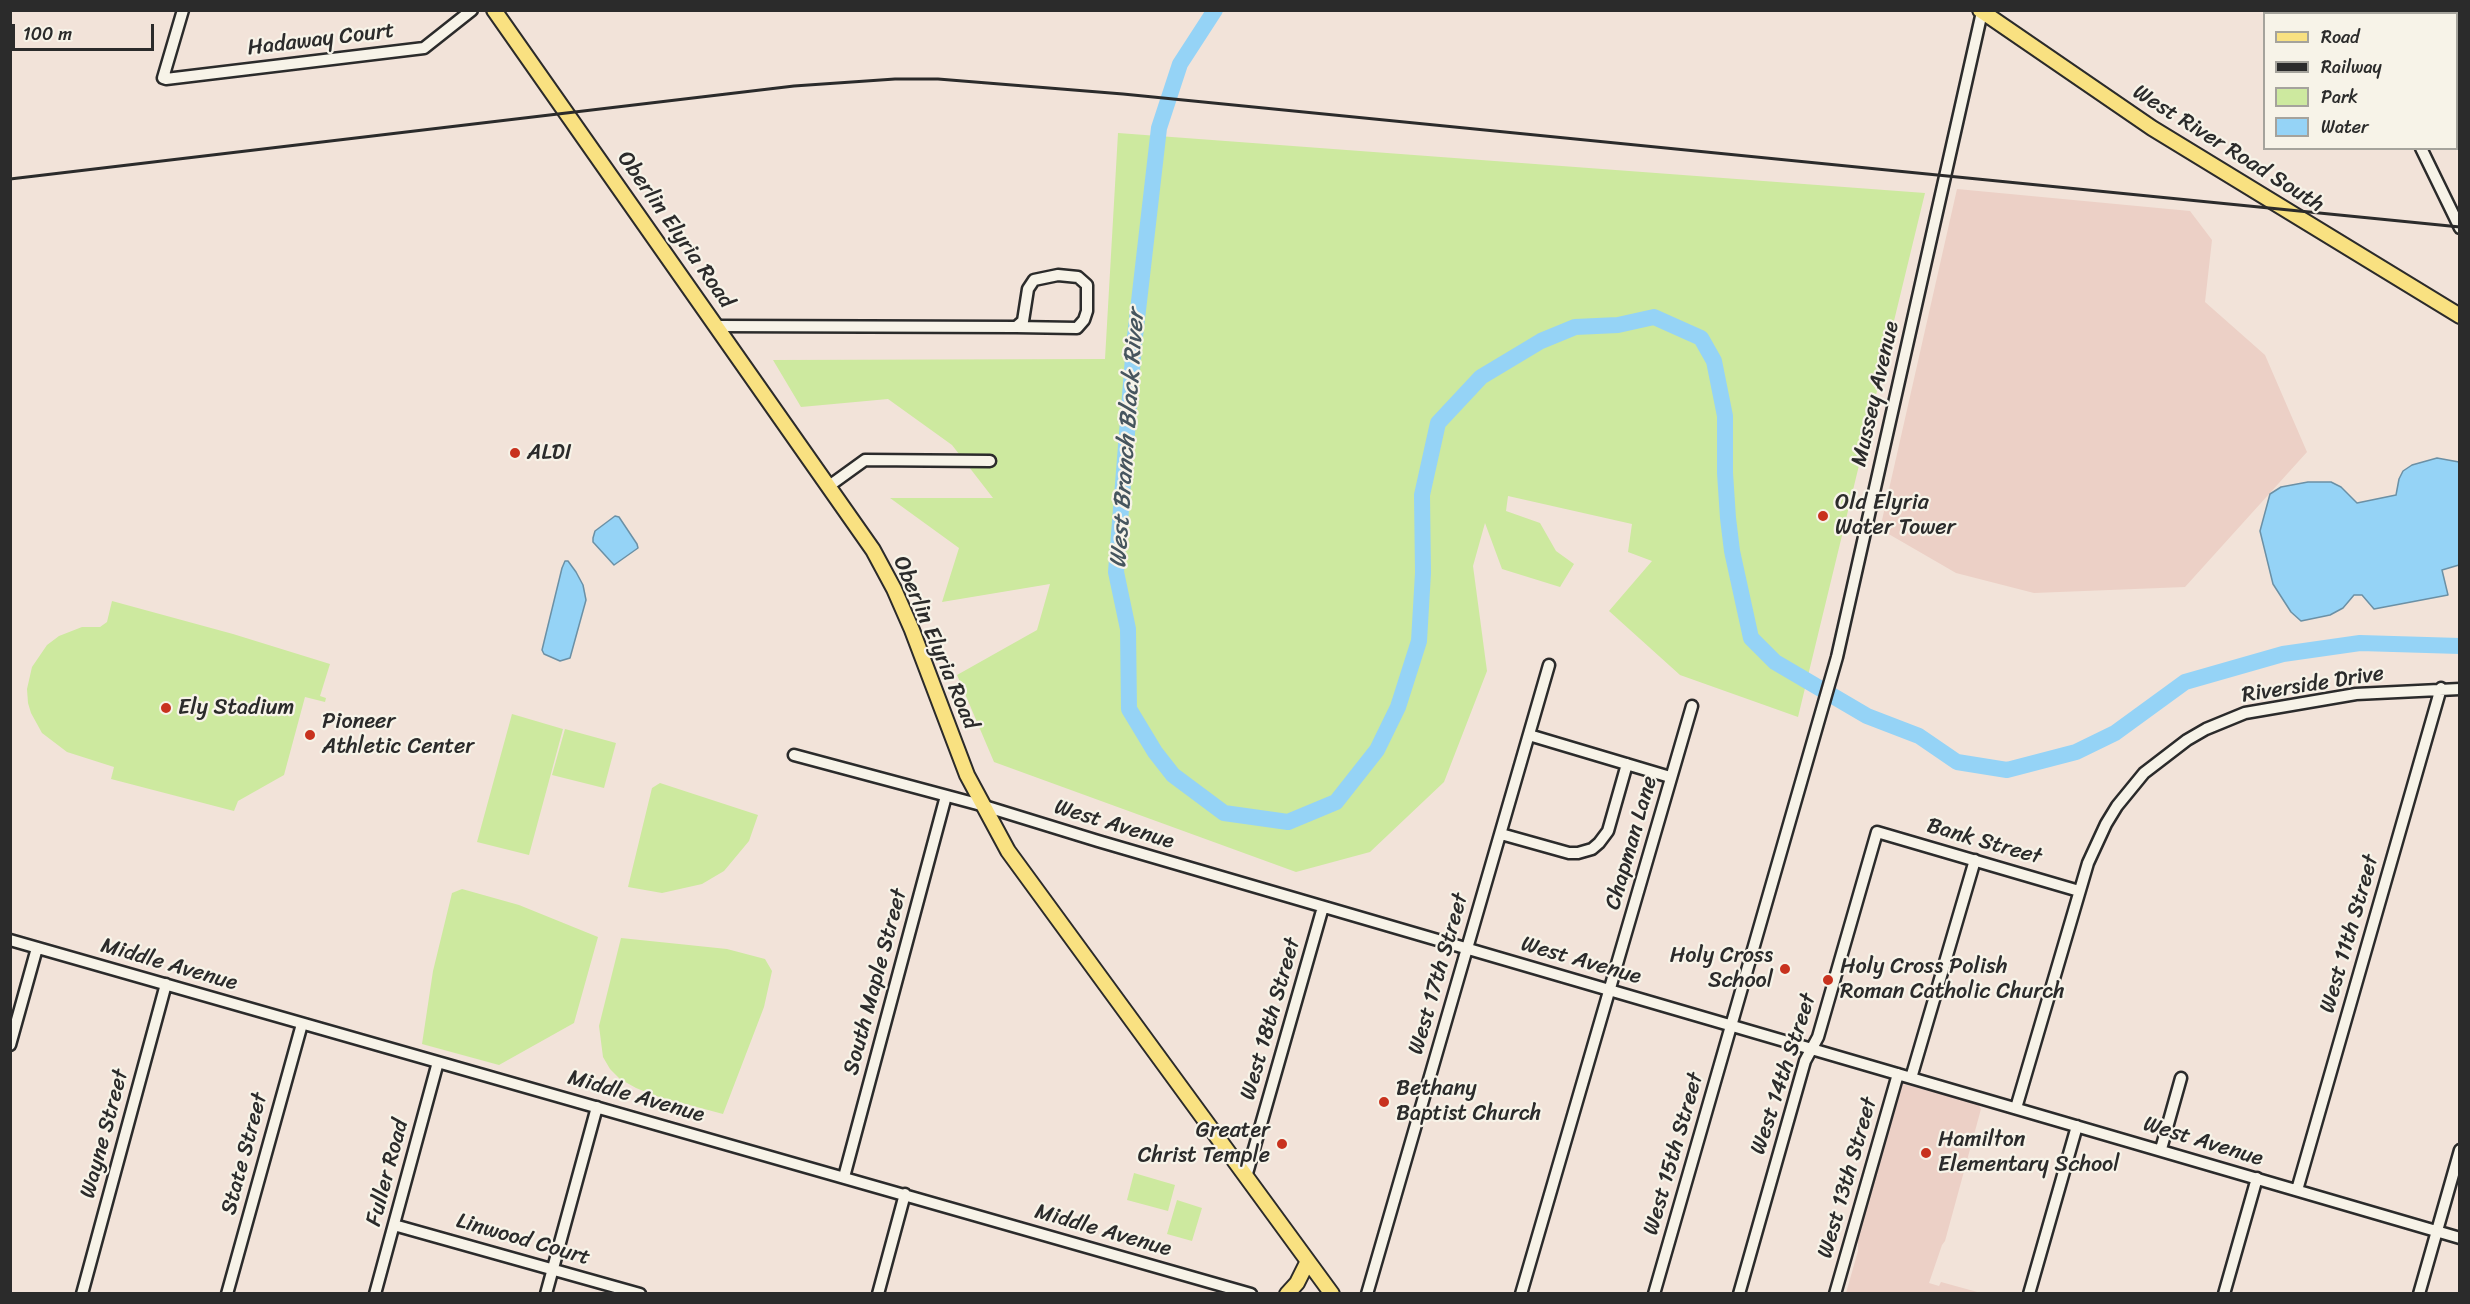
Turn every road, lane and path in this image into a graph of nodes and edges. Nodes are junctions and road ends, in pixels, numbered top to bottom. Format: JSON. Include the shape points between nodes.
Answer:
{"nodes":[{"id":1,"x":183,"y":10,"type":"edge"},
{"id":2,"x":472,"y":10,"type":"edge"},
{"id":3,"x":494,"y":10,"type":"edge"},
{"id":4,"x":1981,"y":11,"type":"edge"},
{"id":5,"x":2422,"y":150,"type":"edge"},
{"id":6,"x":2460,"y":228,"type":"edge"},
{"id":7,"x":2460,"y":316,"type":"edge"},
{"id":8,"x":717,"y":326,"type":"junction"},
{"id":9,"x":1016,"y":327,"type":"junction"},
{"id":10,"x":990,"y":461,"type":"dead end"},
{"id":11,"x":829,"y":486,"type":"junction"},
{"id":12,"x":1549,"y":665,"type":"dead end"},
{"id":13,"x":2441,"y":688,"type":"junction"},
{"id":14,"x":2460,"y":688,"type":"edge"},
{"id":15,"x":1692,"y":706,"type":"dead end"},
{"id":16,"x":1530,"y":735,"type":"junction"},
{"id":17,"x":794,"y":755,"type":"dead end"},
{"id":18,"x":1627,"y":764,"type":"junction"},
{"id":19,"x":1671,"y":777,"type":"junction"},
{"id":20,"x":946,"y":796,"type":"junction"},
{"id":21,"x":981,"y":804,"type":"junction"},
{"id":22,"x":1877,"y":832,"type":"joint"},
{"id":23,"x":1501,"y":834,"type":"junction"},
{"id":24,"x":1975,"y":860,"type":"junction"},
{"id":25,"x":2079,"y":891,"type":"junction"},
{"id":26,"x":1323,"y":907,"type":"junction"},
{"id":27,"x":10,"y":940,"type":"edge"},
{"id":28,"x":37,"y":948,"type":"junction"},
{"id":29,"x":1466,"y":948,"type":"junction"},
{"id":30,"x":166,"y":984,"type":"junction"},
{"id":31,"x":1610,"y":990,"type":"junction"},
{"id":32,"x":302,"y":1024,"type":"junction"},
{"id":33,"x":1731,"y":1026,"type":"junction"},
{"id":34,"x":10,"y":1045,"type":"edge"},
{"id":35,"x":1811,"y":1049,"type":"junction"},
{"id":36,"x":438,"y":1062,"type":"junction"},
{"id":37,"x":1898,"y":1074,"type":"junction"},
{"id":38,"x":1911,"y":1078,"type":"junction"},
{"id":39,"x":2181,"y":1078,"type":"dead end"},
{"id":40,"x":597,"y":1107,"type":"junction"},
{"id":41,"x":2016,"y":1108,"type":"junction"},
{"id":42,"x":2077,"y":1126,"type":"junction"},
{"id":43,"x":2161,"y":1149,"type":"junction"},
{"id":44,"x":2460,"y":1150,"type":"edge"},
{"id":45,"x":844,"y":1177,"type":"junction"},
{"id":46,"x":1246,"y":1177,"type":"junction"},
{"id":47,"x":2257,"y":1178,"type":"junction"},
{"id":48,"x":2297,"y":1190,"type":"junction"},
{"id":49,"x":905,"y":1194,"type":"junction"},
{"id":50,"x":394,"y":1225,"type":"junction"},
{"id":51,"x":2436,"y":1231,"type":"junction"},
{"id":52,"x":2460,"y":1238,"type":"edge"},
{"id":53,"x":1308,"y":1261,"type":"junction"},
{"id":54,"x":553,"y":1269,"type":"junction"},
{"id":55,"x":82,"y":1293,"type":"edge"},
{"id":56,"x":227,"y":1293,"type":"edge"},
{"id":57,"x":375,"y":1293,"type":"edge"},
{"id":58,"x":546,"y":1293,"type":"edge"},
{"id":59,"x":640,"y":1293,"type":"edge"},
{"id":60,"x":878,"y":1293,"type":"edge"},
{"id":61,"x":1251,"y":1293,"type":"edge"},
{"id":62,"x":1287,"y":1293,"type":"edge"},
{"id":63,"x":1332,"y":1293,"type":"edge"},
{"id":64,"x":1367,"y":1293,"type":"edge"},
{"id":65,"x":1521,"y":1293,"type":"edge"},
{"id":66,"x":1653,"y":1293,"type":"edge"},
{"id":67,"x":1739,"y":1293,"type":"edge"},
{"id":68,"x":1835,"y":1293,"type":"edge"},
{"id":69,"x":2030,"y":1293,"type":"edge"},
{"id":70,"x":2224,"y":1293,"type":"edge"},
{"id":71,"x":2419,"y":1293,"type":"edge"}],
"edges":[{"from":1,"to":2,"type":"street","name":"Hadaway Court","via":[[163,78],[424,48]]},
{"from":3,"to":8,"type":"main road","name":"Oberlin Elyria Road"},
{"from":4,"to":7,"type":"main road","name":"West River Road South","via":[[2152,128]]},
{"from":4,"to":33,"type":"street","name":"Mussey Avenue","via":[[1833,670]]},
{"from":5,"to":6,"type":"street"},
{"from":8,"to":9,"type":"street"},
{"from":8,"to":11,"type":"main road","name":"Oberlin Elyria Road"},
{"from":9,"to":9,"type":"street","via":[[1083,328],[1087,285],[1078,277],[1039,278],[1030,284],[1023,321]]},
{"from":10,"to":11,"type":"street","via":[[865,460]]},
{"from":11,"to":21,"type":"main road","name":"Oberlin Elyria Road","via":[[873,550],[894,589]]},
{"from":12,"to":16,"type":"street","name":"West 17th Street"},
{"from":13,"to":14,"type":"street","name":"Riverside Drive"},
{"from":13,"to":25,"type":"street","name":"Riverside Drive","via":[[2356,694],[2266,708],[2225,720],[2179,745],[2144,773],[2117,806],[2096,843]]},
{"from":13,"to":48,"type":"street","name":"West 11th Street"},
{"from":15,"to":19,"type":"street","name":"Chapman Lane"},
{"from":16,"to":18,"type":"street"},
{"from":16,"to":23,"type":"street","name":"West 17th Street"},
{"from":17,"to":20,"type":"street","name":"West Avenue"},
{"from":18,"to":19,"type":"street"},
{"from":18,"to":23,"type":"street","via":[[1608,831],[1592,849],[1569,853]]},
{"from":19,"to":31,"type":"street","name":"Chapman Lane"},
{"from":20,"to":21,"type":"street","name":"West Avenue"},
{"from":20,"to":45,"type":"street","name":"South Maple Street"},
{"from":21,"to":26,"type":"street","name":"West Avenue"},
{"from":21,"to":46,"type":"main road","name":"Oberlin Elyria Road","via":[[1008,852]]},
{"from":22,"to":24,"type":"street","name":"Bank Street"},
{"from":22,"to":35,"type":"street","name":"West 14th Street","via":[[1818,1037]]},
{"from":23,"to":29,"type":"street","name":"West 17th Street"},
{"from":24,"to":25,"type":"street","name":"Bank Street"},
{"from":24,"to":38,"type":"street"},
{"from":25,"to":41,"type":"street","name":"Riverside Drive"},
{"from":26,"to":29,"type":"street","name":"West Avenue"},
{"from":26,"to":46,"type":"street","name":"West 18th Street"},
{"from":27,"to":28,"type":"street","name":"Middle Avenue"},
{"from":28,"to":30,"type":"street","name":"Middle Avenue"},
{"from":28,"to":34,"type":"street"},
{"from":29,"to":31,"type":"street","name":"West Avenue"},
{"from":29,"to":64,"type":"street","name":"West 17th Street"},
{"from":30,"to":32,"type":"street","name":"Middle Avenue"},
{"from":30,"to":55,"type":"street","name":"Wayne Street"},
{"from":31,"to":33,"type":"street","name":"West Avenue"},
{"from":31,"to":65,"type":"street","name":"Chapman Lane"},
{"from":32,"to":36,"type":"street","name":"Middle Avenue"},
{"from":32,"to":56,"type":"street","name":"State Street"},
{"from":33,"to":35,"type":"street","name":"West Avenue"},
{"from":33,"to":66,"type":"street","name":"West 15th Street"},
{"from":35,"to":37,"type":"street","name":"West Avenue"},
{"from":35,"to":67,"type":"street","name":"West 14th Street"},
{"from":36,"to":40,"type":"street","name":"Middle Avenue"},
{"from":36,"to":50,"type":"street","name":"Fuller Road"},
{"from":37,"to":38,"type":"street","name":"West Avenue"},
{"from":37,"to":68,"type":"street","name":"West 13th Street"},
{"from":38,"to":41,"type":"street","name":"West Avenue"},
{"from":39,"to":43,"type":"street"},
{"from":40,"to":45,"type":"street","name":"Middle Avenue"},
{"from":40,"to":54,"type":"street"},
{"from":41,"to":42,"type":"street","name":"West Avenue"},
{"from":42,"to":43,"type":"street","name":"West Avenue"},
{"from":42,"to":69,"type":"street"},
{"from":43,"to":47,"type":"street","name":"West Avenue"},
{"from":44,"to":51,"type":"street"},
{"from":45,"to":49,"type":"street","name":"Middle Avenue"},
{"from":46,"to":53,"type":"main road","name":"Oberlin Elyria Road"},
{"from":47,"to":48,"type":"street","name":"West Avenue"},
{"from":47,"to":70,"type":"street"},
{"from":48,"to":51,"type":"street","name":"West Avenue"},
{"from":49,"to":60,"type":"street"},
{"from":49,"to":61,"type":"street","name":"Middle Avenue"},
{"from":50,"to":54,"type":"street","name":"Linwood Court"},
{"from":50,"to":57,"type":"street","name":"Fuller Road"},
{"from":51,"to":52,"type":"street","name":"West Avenue"},
{"from":51,"to":71,"type":"street"},
{"from":53,"to":62,"type":"main road"},
{"from":53,"to":63,"type":"main road","name":"Oberlin Elyria Road"},
{"from":54,"to":58,"type":"street"},
{"from":54,"to":59,"type":"street","name":"Linwood Court"}]}
